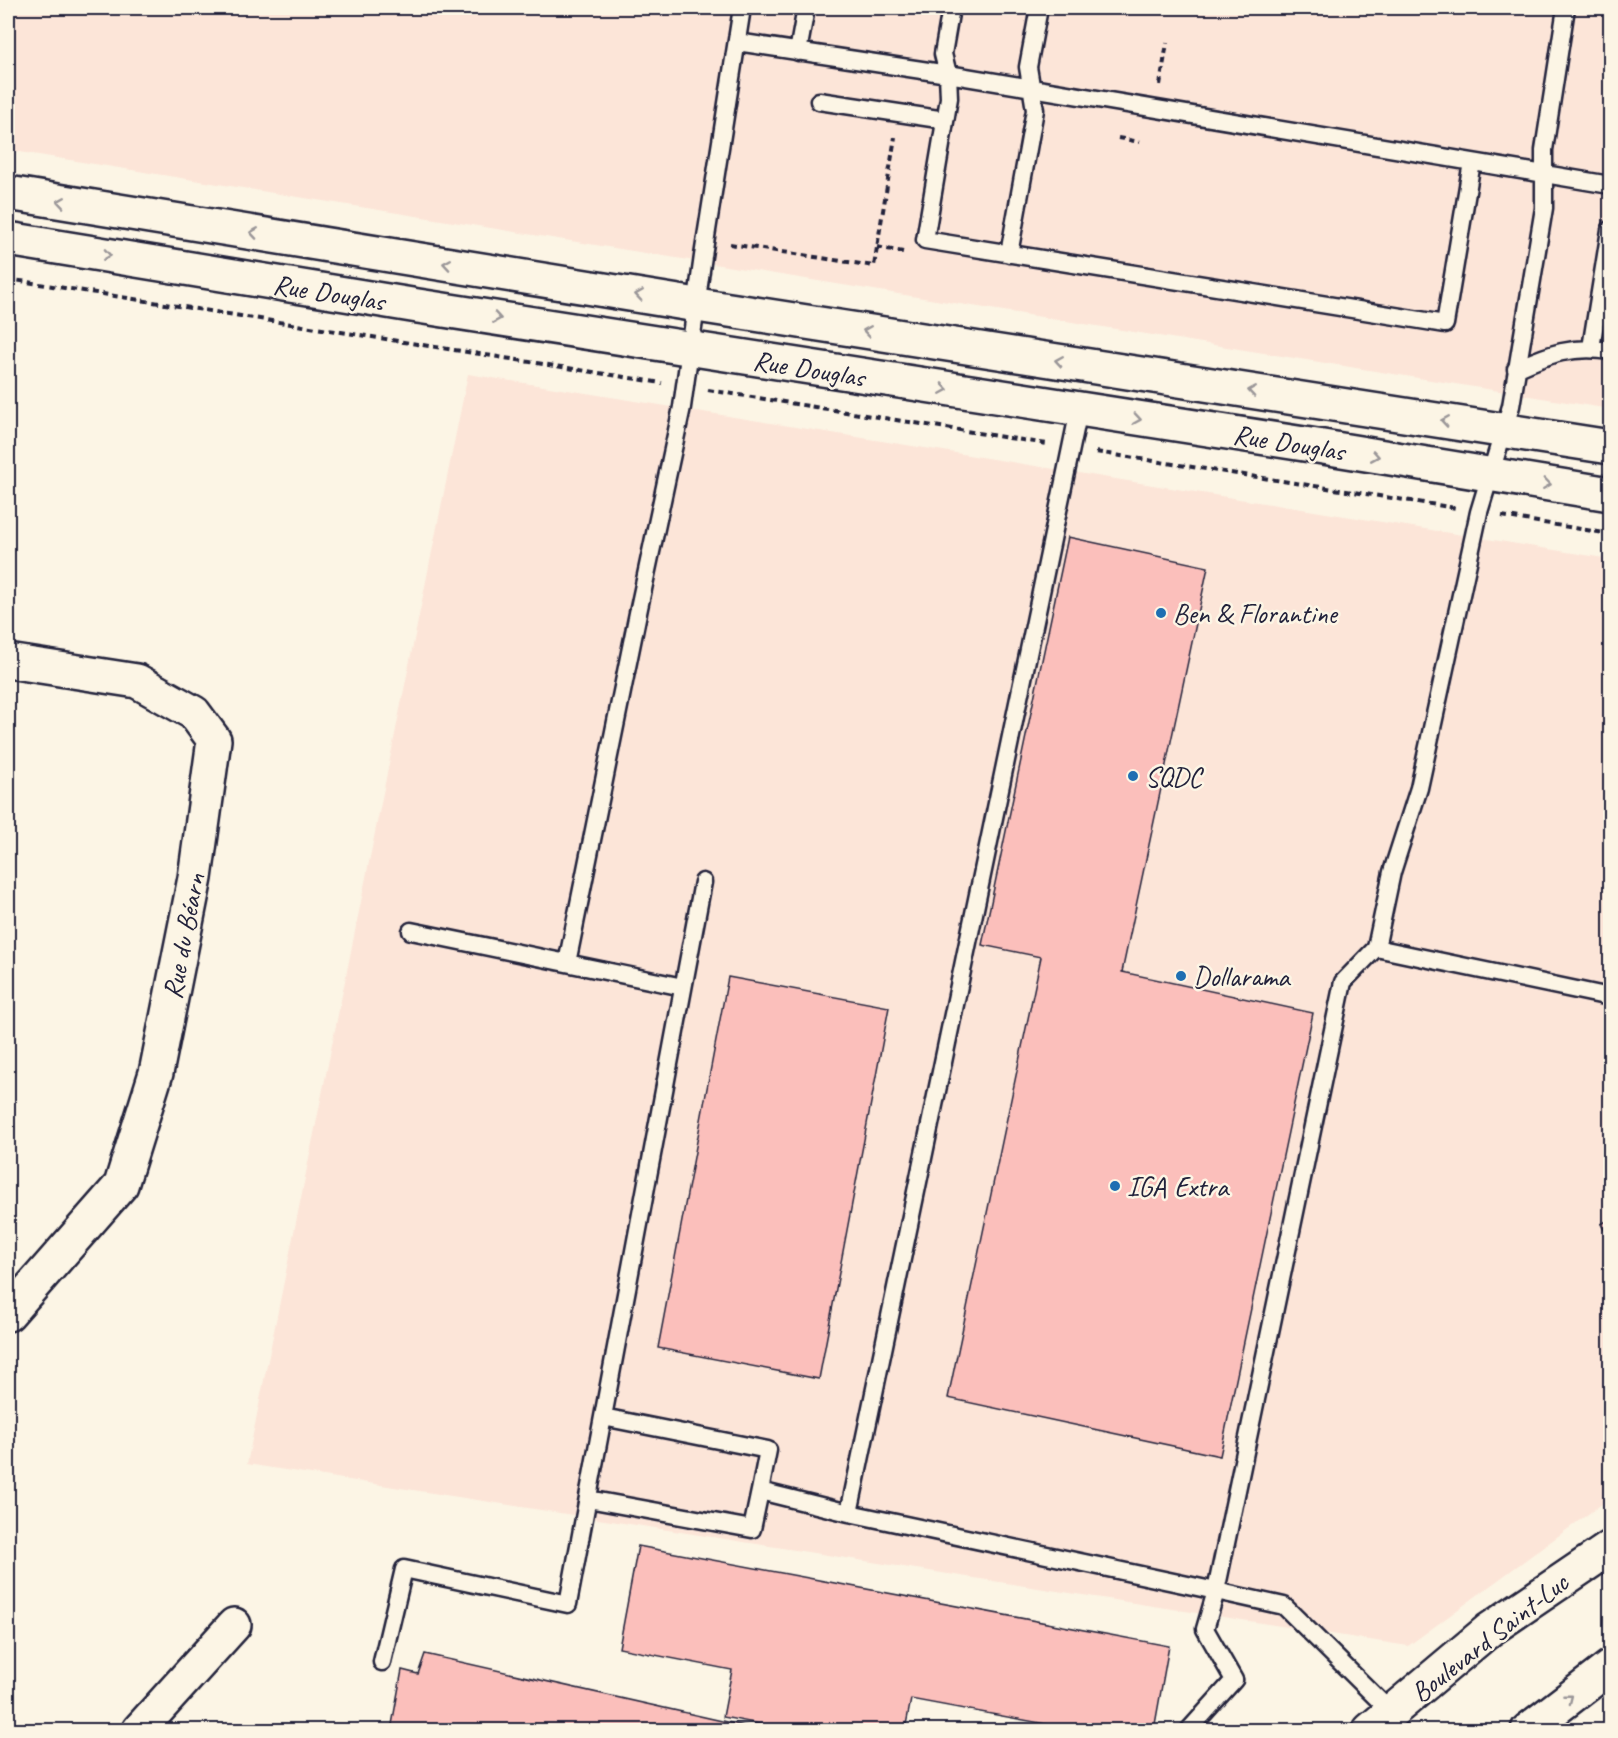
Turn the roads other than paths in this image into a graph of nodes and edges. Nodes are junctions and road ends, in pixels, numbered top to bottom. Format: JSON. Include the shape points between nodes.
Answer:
{"nodes":[{"id":1,"x":742,"y":8,"type":"edge"},
{"id":2,"x":806,"y":8,"type":"edge"},
{"id":3,"x":951,"y":8,"type":"edge"},
{"id":4,"x":1039,"y":8,"type":"edge"},
{"id":5,"x":1566,"y":8,"type":"edge"},
{"id":6,"x":736,"y":42,"type":"junction"},
{"id":7,"x":798,"y":52,"type":"junction"},
{"id":8,"x":948,"y":74,"type":"junction"},
{"id":9,"x":1032,"y":88,"type":"junction"},
{"id":10,"x":819,"y":101,"type":"dead end"},
{"id":11,"x":945,"y":120,"type":"junction"},
{"id":12,"x":1472,"y":162,"type":"junction"},
{"id":13,"x":1545,"y":174,"type":"junction"},
{"id":14,"x":1611,"y":185,"type":"edge"},
{"id":15,"x":8,"y":193,"type":"edge"},
{"id":16,"x":1611,"y":230,"type":"edge"},
{"id":17,"x":8,"y":239,"type":"edge"},
{"id":18,"x":1009,"y":254,"type":"junction"},
{"id":19,"x":697,"y":305,"type":"junction"},
{"id":20,"x":1591,"y":348,"type":"junction"},
{"id":21,"x":691,"y":350,"type":"junction"},
{"id":22,"x":1611,"y":351,"type":"edge"},
{"id":23,"x":1516,"y":369,"type":"junction"},
{"id":24,"x":1079,"y":410,"type":"junction"},
{"id":25,"x":1503,"y":430,"type":"junction"},
{"id":26,"x":1611,"y":447,"type":"edge"},
{"id":27,"x":1489,"y":476,"type":"junction"},
{"id":28,"x":1611,"y":494,"type":"edge"},
{"id":29,"x":8,"y":662,"type":"edge"},
{"id":30,"x":703,"y":882,"type":"dead end"},
{"id":31,"x":411,"y":931,"type":"dead end"},
{"id":32,"x":1376,"y":948,"type":"junction"},
{"id":33,"x":567,"y":963,"type":"junction"},
{"id":34,"x":683,"y":987,"type":"junction"},
{"id":35,"x":1611,"y":997,"type":"edge"},
{"id":36,"x":8,"y":1314,"type":"edge"},
{"id":37,"x":603,"y":1417,"type":"junction"},
{"id":38,"x":760,"y":1491,"type":"junction"},
{"id":39,"x":588,"y":1499,"type":"junction"},
{"id":40,"x":849,"y":1513,"type":"junction"},
{"id":41,"x":1611,"y":1548,"type":"edge"},
{"id":42,"x":1216,"y":1591,"type":"junction"},
{"id":43,"x":234,"y":1625,"type":"dead end"},
{"id":44,"x":382,"y":1662,"type":"dead end"},
{"id":45,"x":1611,"y":1667,"type":"edge"},
{"id":46,"x":1381,"y":1721,"type":"edge"},
{"id":47,"x":138,"y":1731,"type":"edge"},
{"id":48,"x":1190,"y":1731,"type":"edge"},
{"id":49,"x":1528,"y":1731,"type":"edge"}],
"edges":[{"from":1,"to":6,"type":"lane"},
{"from":2,"to":7,"type":"lane"},
{"from":3,"to":8,"type":"lane","via":[[943,54]]},
{"from":4,"to":9,"type":"lane","via":[[1028,67]]},
{"from":5,"to":13,"type":"lane","via":[[1544,150]]},
{"from":6,"to":7,"type":"lane"},
{"from":6,"to":19,"type":"lane"},
{"from":7,"to":8,"type":"lane"},
{"from":8,"to":9,"type":"lane"},
{"from":8,"to":11,"type":"lane"},
{"from":9,"to":12,"type":"lane"},
{"from":9,"to":18,"type":"lane","via":[[1035,110]]},
{"from":10,"to":11,"type":"lane"},
{"from":11,"to":18,"type":"lane","via":[[925,240]]},
{"from":12,"to":13,"type":"lane"},
{"from":12,"to":18,"type":"lane","via":[[1445,324]]},
{"from":13,"to":14,"type":"lane"},
{"from":13,"to":23,"type":"lane","via":[[1544,208]]},
{"from":19,"to":15,"type":"street","name":"Rue Douglas","one_way":true},
{"from":16,"to":20,"type":"lane"},
{"from":17,"to":21,"type":"street","name":"Rue Douglas","one_way":true},
{"from":19,"to":21,"type":"lane"},
{"from":25,"to":19,"type":"street","name":"Rue Douglas","one_way":true},
{"from":20,"to":22,"type":"lane"},
{"from":20,"to":23,"type":"lane","via":[[1562,351]]},
{"from":21,"to":24,"type":"street","name":"Rue Douglas","one_way":true},
{"from":21,"to":33,"type":"lane"},
{"from":23,"to":25,"type":"lane"},
{"from":24,"to":27,"type":"street","name":"Rue Douglas","one_way":true},
{"from":24,"to":40,"type":"lane"},
{"from":25,"to":26,"type":"street","name":"Rue Douglas"},
{"from":25,"to":27,"type":"lane"},
{"from":27,"to":28,"type":"street","name":"Rue Douglas","one_way":true},
{"from":27,"to":32,"type":"lane","via":[[1419,788],[1392,872]]},
{"from":29,"to":36,"type":"street","name":"Rue du Béarn","via":[[137,681],[194,713],[214,740],[195,878],[156,1073],[122,1185]]},
{"from":30,"to":34,"type":"lane"},
{"from":31,"to":33,"type":"lane"},
{"from":32,"to":35,"type":"lane"},
{"from":32,"to":42,"type":"lane","via":[[1343,982]]},
{"from":33,"to":34,"type":"lane"},
{"from":34,"to":37,"type":"lane"},
{"from":37,"to":38,"type":"lane","via":[[768,1450]]},
{"from":37,"to":39,"type":"lane"},
{"from":38,"to":39,"type":"lane","via":[[752,1529]]},
{"from":38,"to":40,"type":"lane"},
{"from":39,"to":44,"type":"lane","via":[[568,1604],[404,1569]]},
{"from":40,"to":42,"type":"lane"},
{"from":41,"to":46,"type":"street","name":"Boulevard Saint-Luc","via":[[1489,1630]]},
{"from":42,"to":46,"type":"lane","via":[[1284,1606]]},
{"from":42,"to":48,"type":"lane","via":[[1205,1629],[1234,1680]]},
{"from":43,"to":47,"type":"street"},
{"from":49,"to":45,"type":"street","one_way":true}]}
